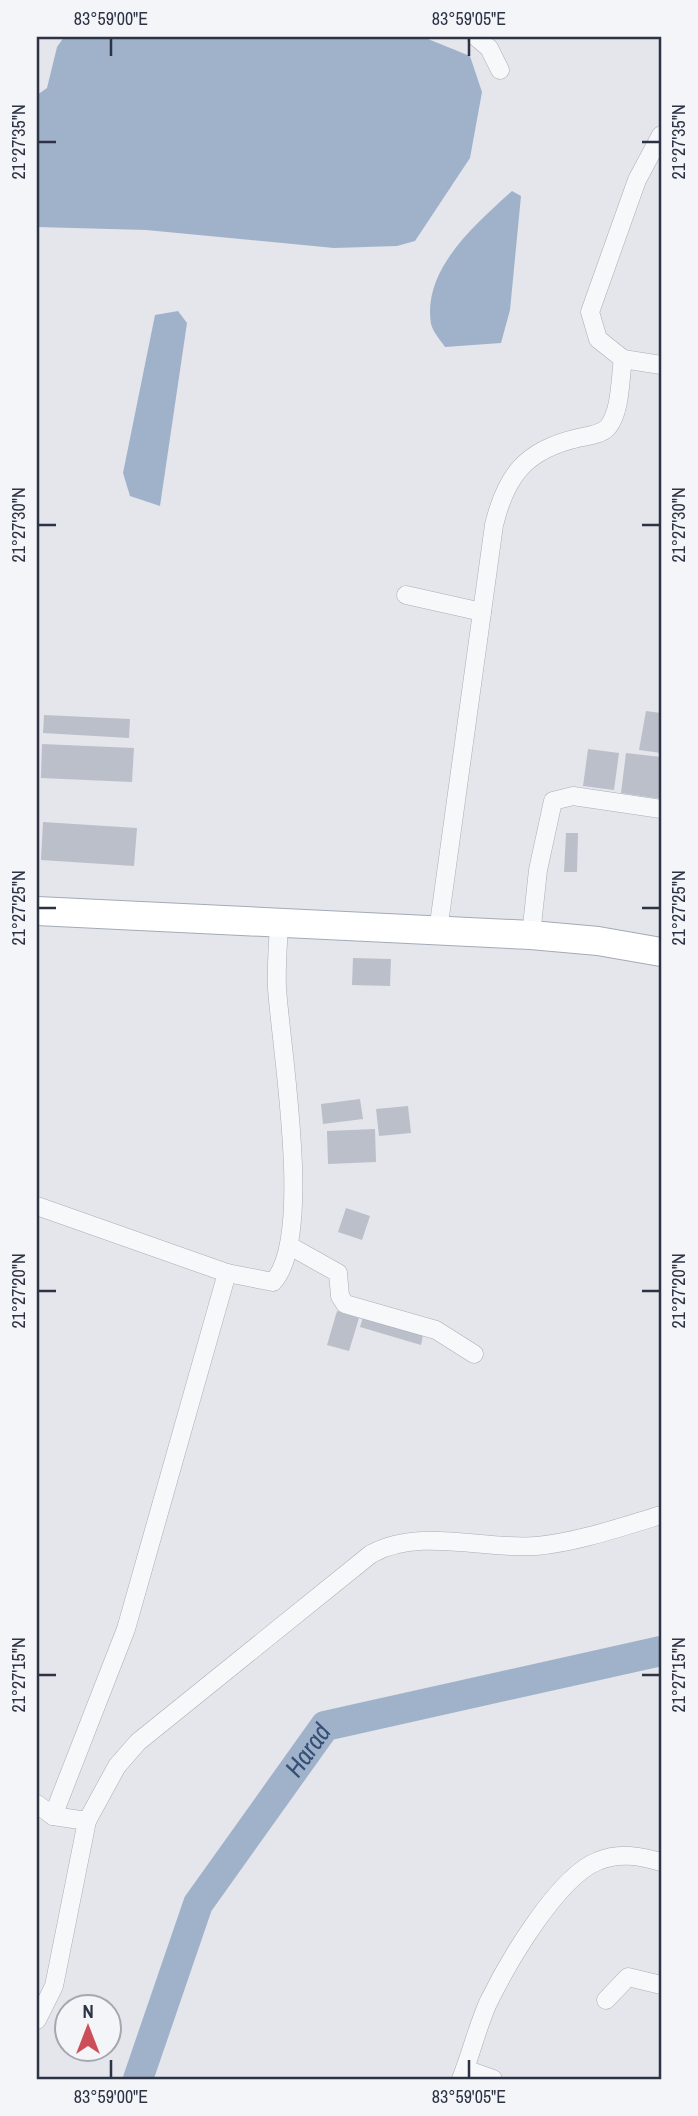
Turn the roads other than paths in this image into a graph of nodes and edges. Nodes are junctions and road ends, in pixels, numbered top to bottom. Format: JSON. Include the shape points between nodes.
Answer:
{"nodes":[{"id":1,"x":476,"y":37,"type":"edge"},
{"id":2,"x":500,"y":70,"type":"dead end"},
{"id":3,"x":661,"y":135,"type":"edge"},
{"id":4,"x":623,"y":359,"type":"junction"},
{"id":5,"x":661,"y":365,"type":"edge"},
{"id":6,"x":406,"y":595,"type":"dead end"},
{"id":7,"x":482,"y":612,"type":"junction"},
{"id":8,"x":661,"y":809,"type":"edge"},
{"id":9,"x":37,"y":911,"type":"edge"},
{"id":10,"x":279,"y":924,"type":"junction"},
{"id":11,"x":438,"y":931,"type":"junction"},
{"id":12,"x":524,"y":934,"type":"junction"},
{"id":13,"x":661,"y":952,"type":"edge"},
{"id":14,"x":37,"y":1208,"type":"edge"},
{"id":15,"x":290,"y":1246,"type":"junction"},
{"id":16,"x":227,"y":1273,"type":"junction"},
{"id":17,"x":474,"y":1354,"type":"dead end"},
{"id":18,"x":661,"y":1515,"type":"edge"},
{"id":19,"x":37,"y":1804,"type":"edge"},
{"id":20,"x":53,"y":1816,"type":"junction"},
{"id":21,"x":87,"y":1821,"type":"junction"},
{"id":22,"x":661,"y":1862,"type":"edge"},
{"id":23,"x":661,"y":1985,"type":"edge"},
{"id":24,"x":606,"y":2000,"type":"dead end"},
{"id":25,"x":37,"y":2020,"type":"edge"},
{"id":26,"x":463,"y":2074,"type":"edge"},
{"id":27,"x":493,"y":2079,"type":"edge"}],
"edges":[{"from":1,"to":2,"type":"street","via":[[489,48]]},
{"from":3,"to":4,"type":"street","via":[[637,180],[590,312],[598,339]]},
{"from":4,"to":5,"type":"street"},
{"from":4,"to":7,"type":"street","via":[[614,414],[607,428],[564,441],[521,464],[502,492]]},
{"from":6,"to":7,"type":"street"},
{"from":7,"to":11,"type":"street"},
{"from":8,"to":12,"type":"street","via":[[573,796],[553,802]]},
{"from":9,"to":10,"type":"main road"},
{"from":10,"to":11,"type":"main road"},
{"from":10,"to":15,"type":"street","via":[[277,985],[294,1191]]},
{"from":11,"to":12,"type":"main road"},
{"from":12,"to":13,"type":"main road"},
{"from":14,"to":16,"type":"street"},
{"from":15,"to":16,"type":"street","via":[[273,1282]]},
{"from":15,"to":17,"type":"street","via":[[338,1272],[345,1304],[436,1330]]},
{"from":16,"to":20,"type":"street","via":[[126,1629]]},
{"from":18,"to":21,"type":"street","via":[[536,1546],[437,1542],[384,1547],[138,1742],[111,1775]]},
{"from":19,"to":20,"type":"street"},
{"from":20,"to":21,"type":"street"},
{"from":21,"to":25,"type":"street","via":[[54,1986]]},
{"from":22,"to":26,"type":"street","via":[[612,1856],[595,1862],[558,1893],[489,2002]]},
{"from":23,"to":24,"type":"street","via":[[628,1977]]},
{"from":26,"to":27,"type":"street"}]}
